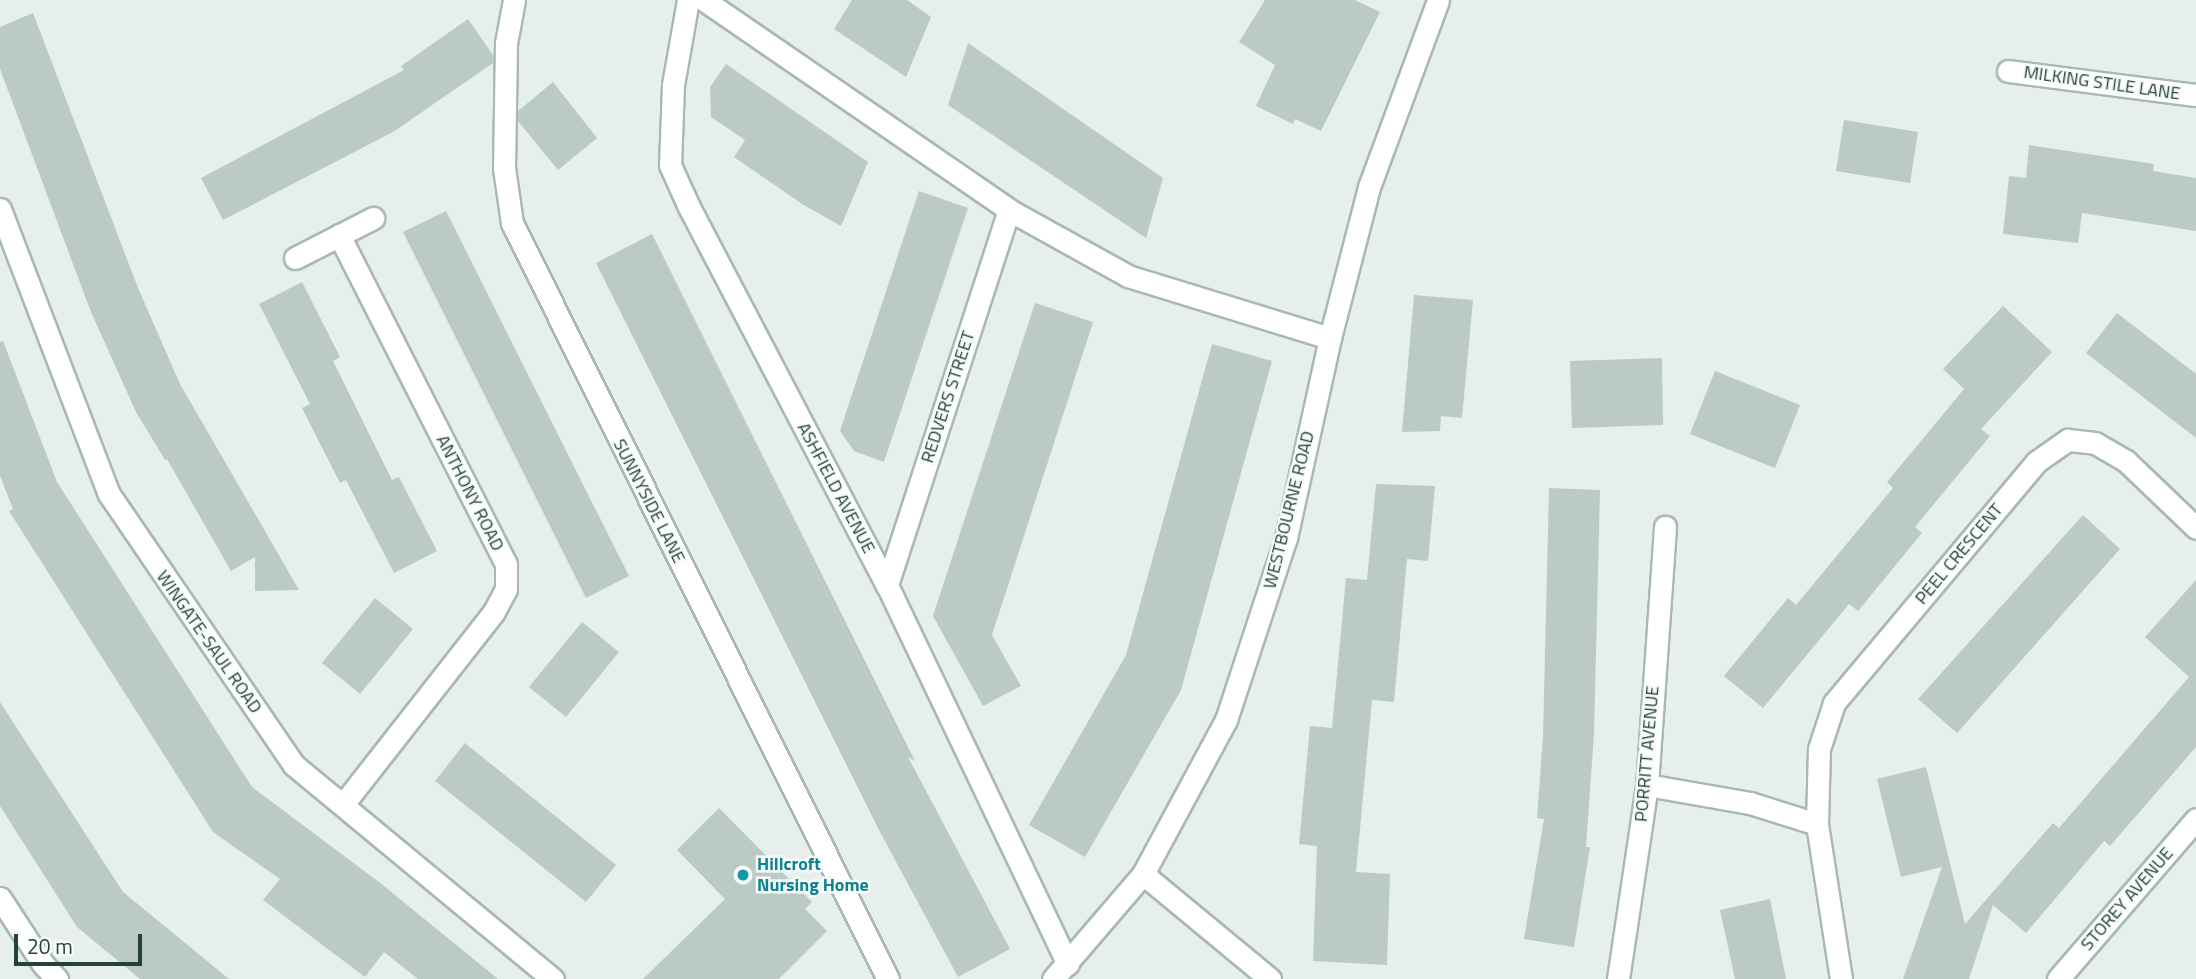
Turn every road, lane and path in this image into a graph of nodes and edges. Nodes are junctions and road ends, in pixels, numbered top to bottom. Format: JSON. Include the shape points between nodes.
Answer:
{"nodes":[{"id":1,"x":514,"y":0,"type":"edge"},
{"id":2,"x":688,"y":0,"type":"edge"},
{"id":3,"x":704,"y":0,"type":"edge"},
{"id":4,"x":1438,"y":0,"type":"edge"},
{"id":5,"x":2008,"y":71,"type":"dead end"},
{"id":6,"x":2196,"y":95,"type":"edge"},
{"id":7,"x":0,"y":209,"type":"edge"},
{"id":8,"x":1009,"y":210,"type":"junction"},
{"id":9,"x":373,"y":218,"type":"dead end"},
{"id":10,"x":340,"y":235,"type":"junction"},
{"id":11,"x":295,"y":258,"type":"dead end"},
{"id":12,"x":1330,"y":338,"type":"junction"},
{"id":13,"x":1665,"y":527,"type":"dead end"},
{"id":14,"x":2196,"y":528,"type":"edge"},
{"id":15,"x":887,"y":585,"type":"junction"},
{"id":16,"x":1647,"y":785,"type":"junction"},
{"id":17,"x":344,"y":803,"type":"junction"},
{"id":18,"x":2196,"y":819,"type":"edge"},
{"id":19,"x":1816,"y":824,"type":"junction"},
{"id":20,"x":1143,"y":874,"type":"junction"},
{"id":21,"x":0,"y":898,"type":"edge"},
{"id":22,"x":1069,"y":964,"type":"junction"},
{"id":23,"x":57,"y":979,"type":"edge"},
{"id":24,"x":553,"y":979,"type":"edge"},
{"id":25,"x":888,"y":979,"type":"edge"},
{"id":26,"x":1053,"y":979,"type":"edge"},
{"id":27,"x":1270,"y":979,"type":"edge"},
{"id":28,"x":1618,"y":979,"type":"edge"},
{"id":29,"x":1841,"y":979,"type":"edge"},
{"id":30,"x":2058,"y":979,"type":"edge"}],
"edges":[{"from":1,"to":25,"type":"street","name":"SUNNYSIDE LANE","via":[[506,43],[504,168],[512,223]]},
{"from":2,"to":15,"type":"street","name":"ASHFIELD AVENUE","via":[[673,85],[670,165]]},
{"from":3,"to":8,"type":"street"},
{"from":4,"to":12,"type":"street","name":"WESTBOURNE ROAD","via":[[1369,187]]},
{"from":5,"to":6,"type":"street","name":"MILKING STILE LANE"},
{"from":7,"to":17,"type":"street","name":"WINGATE-SAUL ROAD","via":[[108,494],[294,765]]},
{"from":8,"to":12,"type":"street","via":[[1128,276]]},
{"from":8,"to":15,"type":"street","name":"REDVERS STREET"},
{"from":9,"to":10,"type":"street"},
{"from":10,"to":11,"type":"street"},
{"from":10,"to":17,"type":"street","name":"ANTHONY ROAD","via":[[506,564],[506,589],[492,613]]},
{"from":12,"to":20,"type":"street","name":"WESTBOURNE ROAD","via":[[1286,538],[1256,638],[1226,720]]},
{"from":13,"to":16,"type":"street","name":"PORRITT AVENUE"},
{"from":14,"to":19,"type":"street","name":"PEEL CRESCENT","via":[[2126,461],[2095,443],[2068,440],[2036,462],[1834,703],[1819,750]]},
{"from":15,"to":22,"type":"street","name":"ASHFIELD AVENUE"},
{"from":16,"to":19,"type":"street","via":[[1750,803]]},
{"from":16,"to":28,"type":"street","name":"PORRITT AVENUE"},
{"from":17,"to":24,"type":"street","name":"WINGATE-SAUL ROAD"},
{"from":18,"to":30,"type":"street","name":"STOREY AVENUE"},
{"from":19,"to":29,"type":"street","name":"PEEL CRESCENT"},
{"from":20,"to":22,"type":"street","name":"WESTBOURNE ROAD"},
{"from":20,"to":27,"type":"street"},
{"from":21,"to":23,"type":"street"},
{"from":22,"to":26,"type":"street","name":"WESTBOURNE ROAD"}]}
